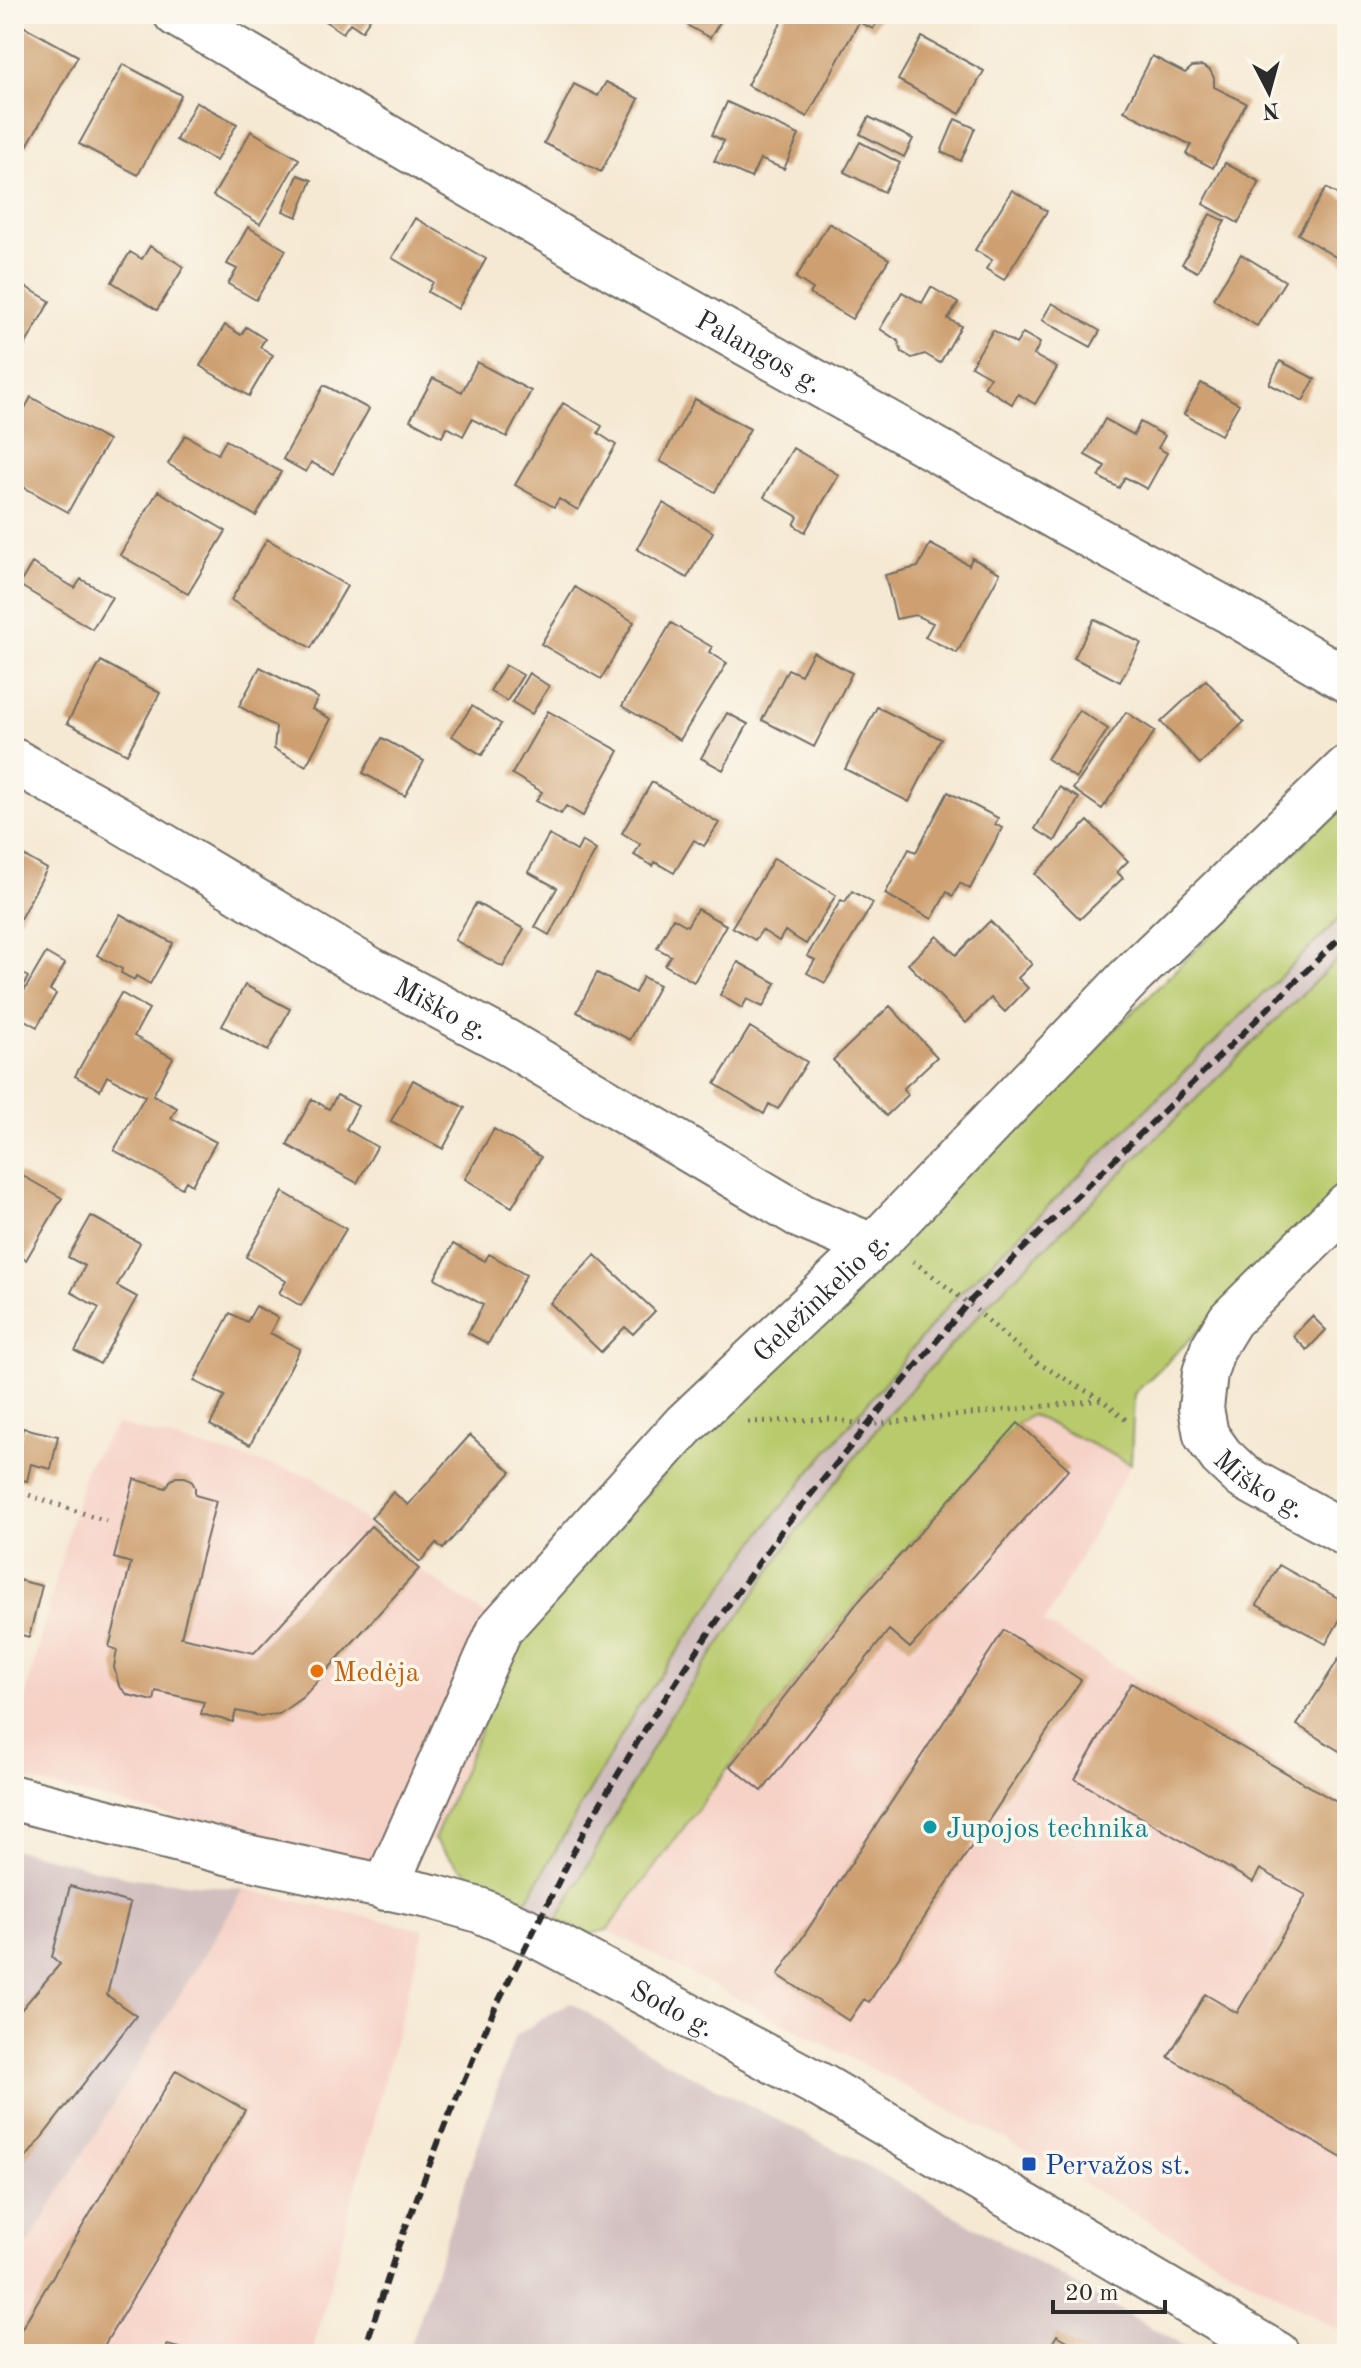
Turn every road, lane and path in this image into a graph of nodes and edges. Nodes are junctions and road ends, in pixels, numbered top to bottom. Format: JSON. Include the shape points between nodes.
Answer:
{"nodes":[{"id":1,"x":176,"y":14,"type":"edge"},
{"id":2,"x":1347,"y":680,"type":"edge"},
{"id":3,"x":14,"y":761,"type":"edge"},
{"id":4,"x":1347,"y":768,"type":"edge"},
{"id":5,"x":1347,"y":1205,"type":"edge"},
{"id":6,"x":877,"y":1241,"type":"junction"},
{"id":7,"x":1102,"y":1400,"type":"junction"},
{"id":8,"x":1126,"y":1420,"type":"dead end"},
{"id":9,"x":684,"y":1425,"type":"junction"},
{"id":10,"x":14,"y":1490,"type":"edge"},
{"id":11,"x":106,"y":1521,"type":"dead end"},
{"id":12,"x":1347,"y":1534,"type":"edge"},
{"id":13,"x":14,"y":1798,"type":"edge"},
{"id":14,"x":385,"y":1888,"type":"junction"},
{"id":15,"x":1277,"y":2354,"type":"edge"}],
"edges":[{"from":1,"to":2,"type":"street","name":"Palangos g.","via":[[623,274]]},
{"from":3,"to":6,"type":"street","name":"Miško g.","via":[[803,1217]]},
{"from":4,"to":6,"type":"street","name":"Geležinkelio g.","via":[[1130,977]]},
{"from":5,"to":12,"type":"street","name":"Miško g.","via":[[1230,1320],[1213,1348],[1201,1408],[1206,1435],[1243,1477]]},
{"from":6,"to":7,"type":"path","via":[[968,1303],[1034,1361]]},
{"from":6,"to":9,"type":"street","name":"Geležinkelio g."},
{"from":7,"to":8,"type":"path"},
{"from":7,"to":9,"type":"path","via":[[867,1425],[831,1419]]},
{"from":9,"to":14,"type":"street","name":"Geležinkelio g.","via":[[500,1629]]},
{"from":10,"to":11,"type":"path"},
{"from":13,"to":14,"type":"street","name":"Sodo g."},
{"from":14,"to":15,"type":"street","name":"Sodo g.","via":[[479,1910],[695,2018],[823,2087]]}]}
